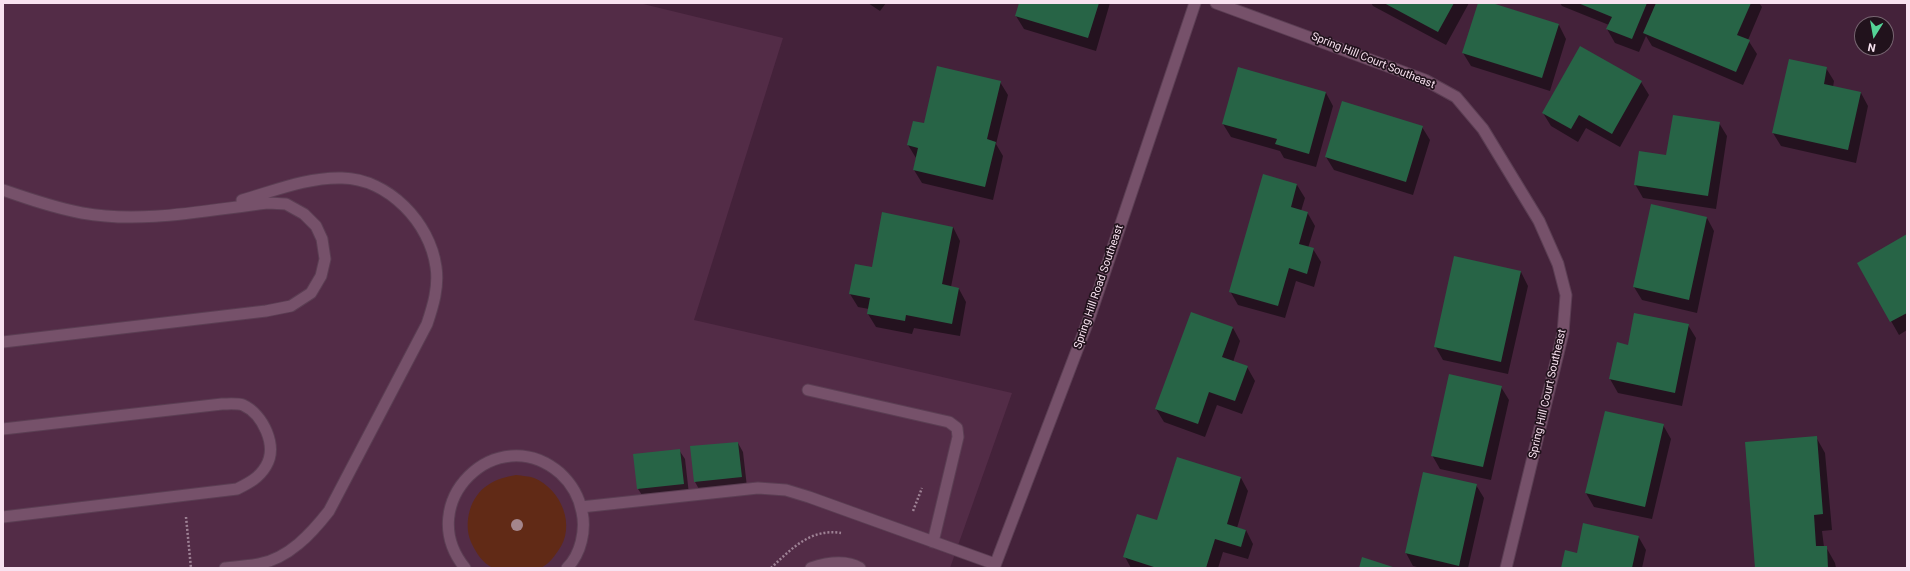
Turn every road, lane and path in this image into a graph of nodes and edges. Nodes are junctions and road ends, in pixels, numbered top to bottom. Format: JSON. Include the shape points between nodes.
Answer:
{"nodes":[{"id":1,"x":1195,"y":3,"type":"edge"},
{"id":2,"x":1216,"y":3,"type":"edge"},
{"id":3,"x":3,"y":183,"type":"edge"},
{"id":4,"x":3,"y":190,"type":"edge"},
{"id":5,"x":48,"y":205,"type":"junction"},
{"id":6,"x":210,"y":210,"type":"junction"},
{"id":7,"x":3,"y":342,"type":"edge"},
{"id":8,"x":808,"y":390,"type":"dead end"},
{"id":9,"x":3,"y":429,"type":"edge"},
{"id":10,"x":184,"y":497,"type":"junction"},
{"id":11,"x":581,"y":507,"type":"junction"},
{"id":12,"x":3,"y":517,"type":"edge"},
{"id":13,"x":933,"y":542,"type":"junction"},
{"id":14,"x":994,"y":566,"type":"edge"},
{"id":15,"x":191,"y":568,"type":"edge"},
{"id":16,"x":225,"y":568,"type":"edge"},
{"id":17,"x":465,"y":568,"type":"edge"},
{"id":18,"x":567,"y":568,"type":"edge"},
{"id":19,"x":811,"y":568,"type":"edge"},
{"id":20,"x":860,"y":568,"type":"edge"},
{"id":21,"x":1506,"y":568,"type":"edge"}],
"edges":[{"from":1,"to":14,"type":"street","name":"Spring Hill Road Southeast","via":[[1090,316]]},
{"from":2,"to":21,"type":"street","name":"Spring Hill Court Southeast","via":[[1425,80],[1456,97],[1483,129],[1540,221],[1558,264],[1566,294],[1563,333]]},
{"from":3,"to":5,"type":"street"},
{"from":4,"to":5,"type":"street"},
{"from":5,"to":6,"type":"street","via":[[83,213],[114,216],[150,217]]},
{"from":6,"to":7,"type":"street","via":[[268,202],[286,204],[304,214],[316,226],[322,239],[325,259],[321,276],[311,292],[291,306],[266,311]]},
{"from":6,"to":16,"type":"street","via":[[310,180],[343,178],[360,181],[377,187],[407,208],[423,229],[431,247],[437,285],[427,324],[329,511],[313,532],[280,556],[260,564]]},
{"from":8,"to":13,"type":"street","via":[[949,422],[957,428],[958,437]]},
{"from":9,"to":10,"type":"street","via":[[222,404],[242,404],[254,411],[263,423],[270,452],[266,465],[254,480],[237,489]]},
{"from":10,"to":12,"type":"street"},
{"from":10,"to":15,"type":"path"},
{"from":11,"to":13,"type":"street","via":[[758,488],[786,490]]},
{"from":11,"to":17,"type":"street","via":[[580,500],[569,481],[552,466],[531,458],[509,456],[487,462],[469,475],[455,492],[448,514],[448,536],[456,558]]},
{"from":11,"to":18,"type":"street","via":[[584,522],[581,545]]},
{"from":13,"to":14,"type":"street"},
{"from":19,"to":20,"type":"street","via":[[821,564],[842,563]]}]}
